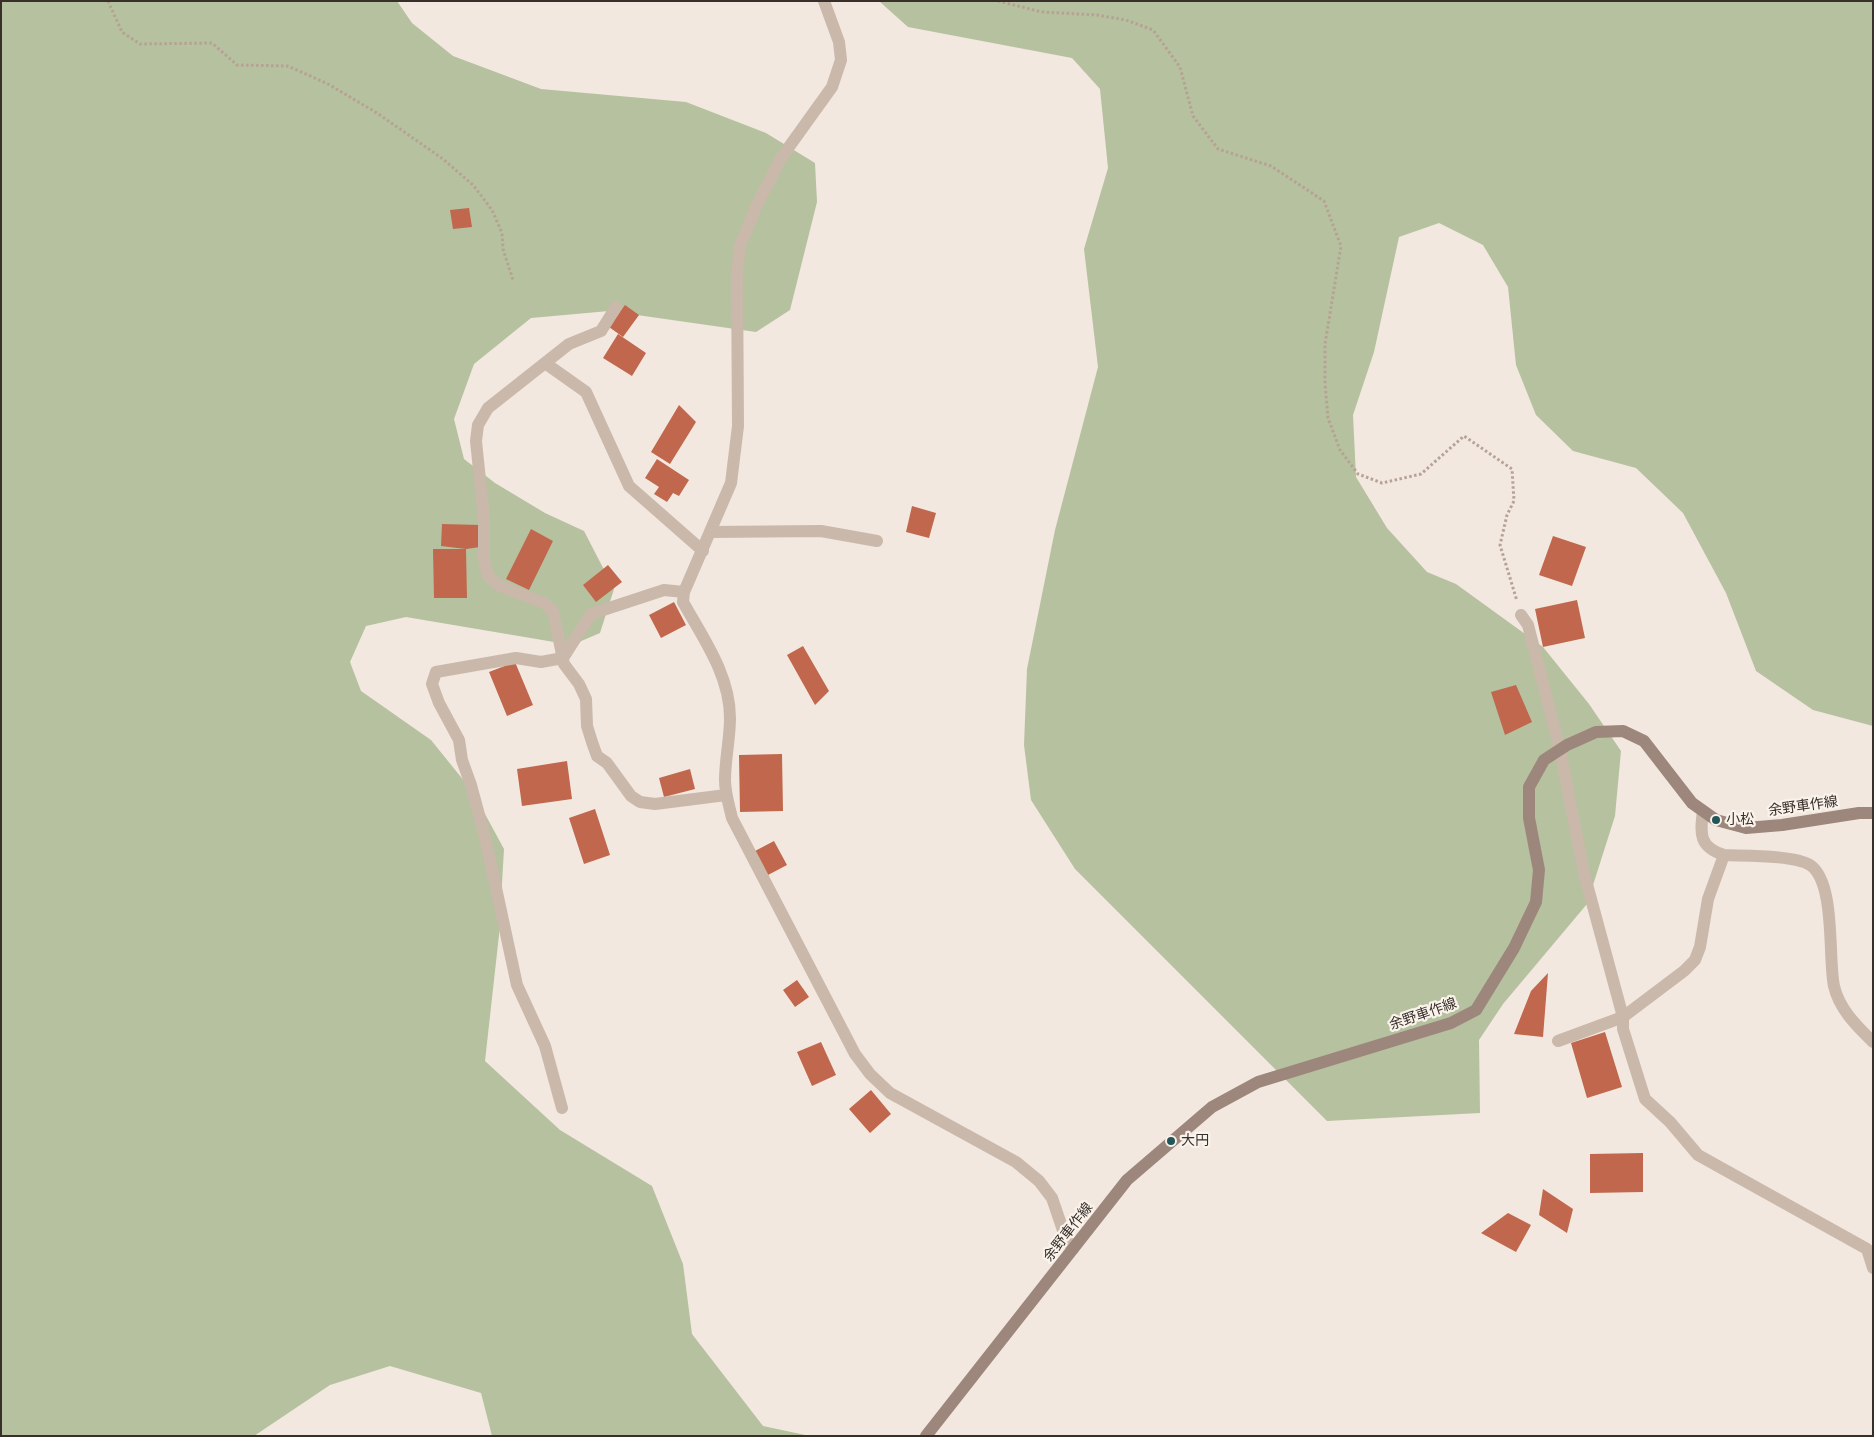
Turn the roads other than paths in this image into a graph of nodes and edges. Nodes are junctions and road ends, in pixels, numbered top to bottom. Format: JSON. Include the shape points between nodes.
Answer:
{"nodes":[{"id":1,"x":824,"y":1,"type":"edge"},
{"id":2,"x":616,"y":307,"type":"dead end"},
{"id":3,"x":545,"y":363,"type":"junction"},
{"id":4,"x":710,"y":532,"type":"junction"},
{"id":5,"x":877,"y":541,"type":"dead end"},
{"id":6,"x":703,"y":551,"type":"junction"},
{"id":7,"x":684,"y":592,"type":"junction"},
{"id":8,"x":1521,"y":615,"type":"road end"},
{"id":9,"x":563,"y":658,"type":"junction"},
{"id":10,"x":1560,"y":750,"type":"junction"},
{"id":11,"x":726,"y":795,"type":"junction"},
{"id":12,"x":1702,"y":811,"type":"junction"},
{"id":13,"x":1873,"y":813,"type":"edge"},
{"id":14,"x":1724,"y":855,"type":"junction"},
{"id":15,"x":1623,"y":1017,"type":"junction"},
{"id":16,"x":1558,"y":1041,"type":"dead end"},
{"id":17,"x":1873,"y":1042,"type":"edge"},
{"id":18,"x":562,"y":1108,"type":"dead end"},
{"id":19,"x":1073,"y":1249,"type":"junction"},
{"id":20,"x":1873,"y":1268,"type":"edge"},
{"id":21,"x":926,"y":1436,"type":"edge"}],
"edges":[{"from":1,"to":4,"type":"street","via":[[839,42],[841,60],[835,78],[781,158],[740,246],[737,274],[738,426],[731,483]]},
{"from":2,"to":3,"type":"street","via":[[601,331],[569,344]]},
{"from":3,"to":6,"type":"street","via":[[586,392],[629,486]]},
{"from":3,"to":9,"type":"street","via":[[488,408],[478,425],[476,441],[488,576],[500,586],[544,603],[554,611]]},
{"from":4,"to":5,"type":"street","via":[[821,531]]},
{"from":4,"to":6,"type":"street"},
{"from":6,"to":7,"type":"street"},
{"from":7,"to":9,"type":"street","via":[[664,590],[591,614]]},
{"from":7,"to":11,"type":"street","via":[[682,602],[720,667],[726,692],[730,717]]},
{"from":8,"to":10,"type":"street","via":[[1528,625]]},
{"from":9,"to":11,"type":"street","via":[[586,699],[587,726],[597,756],[607,763],[631,796],[640,802],[655,804]]},
{"from":9,"to":18,"type":"street","via":[[541,662],[516,658],[456,668],[436,672],[432,684],[458,740],[485,837],[517,985],[545,1046]]},
{"from":10,"to":12,"type":"main road","name":"余野車作線","via":[[1596,732],[1623,731],[1644,741],[1692,803]]},
{"from":10,"to":15,"type":"street","via":[[1584,873]]},
{"from":10,"to":19,"type":"main road","name":"余野車作線","via":[[1544,760],[1529,787],[1530,818],[1539,870],[1536,902],[1514,948],[1476,1010],[1451,1023],[1258,1082],[1212,1108],[1127,1180]]},
{"from":11,"to":19,"type":"street","via":[[732,818],[854,1054],[890,1093],[1016,1162],[1039,1181],[1052,1198]]},
{"from":12,"to":13,"type":"main road","name":"余野車作線","via":[[1716,820],[1746,828]]},
{"from":12,"to":14,"type":"street","via":[[1700,829],[1704,843],[1712,851]]},
{"from":14,"to":15,"type":"street","via":[[1708,899],[1695,960]]},
{"from":14,"to":17,"type":"street","via":[[1798,860],[1812,866],[1823,882],[1834,986],[1852,1020]]},
{"from":15,"to":16,"type":"street"},
{"from":15,"to":20,"type":"street","via":[[1623,1029],[1645,1099],[1698,1155],[1867,1249]]},
{"from":19,"to":21,"type":"main road","name":"余野車作線"}]}
